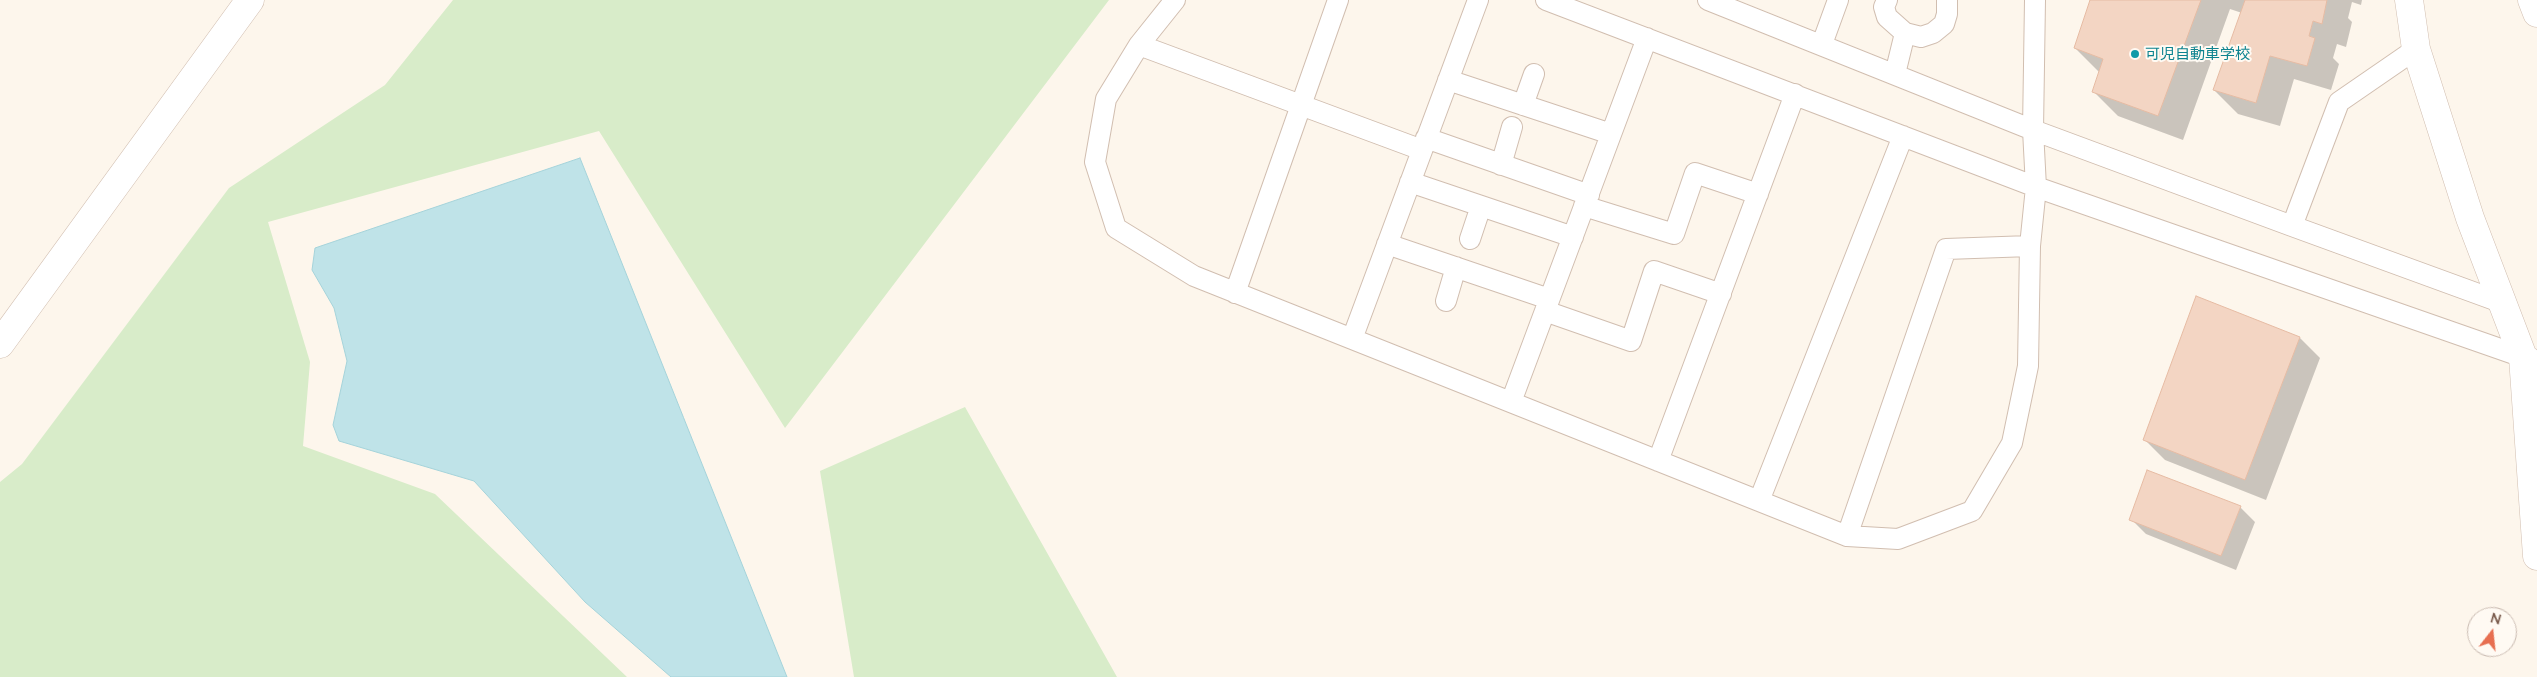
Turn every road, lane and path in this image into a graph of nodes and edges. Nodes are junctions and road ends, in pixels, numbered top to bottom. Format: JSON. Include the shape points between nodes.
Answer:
{"nodes":[{"id":1,"x":250,"y":0,"type":"edge"},
{"id":2,"x":1175,"y":0,"type":"edge"},
{"id":3,"x":1338,"y":0,"type":"edge"},
{"id":4,"x":1478,"y":0,"type":"edge"},
{"id":5,"x":1546,"y":0,"type":"edge"},
{"id":6,"x":1708,"y":0,"type":"edge"},
{"id":7,"x":1838,"y":0,"type":"edge"},
{"id":8,"x":1886,"y":0,"type":"edge"},
{"id":9,"x":1946,"y":0,"type":"edge"},
{"id":10,"x":2036,"y":0,"type":"edge"},
{"id":11,"x":2409,"y":0,"type":"edge"},
{"id":12,"x":2532,"y":0,"type":"edge"},
{"id":13,"x":2537,"y":13,"type":"edge"},
{"id":14,"x":1906,"y":33,"type":"junction"},
{"id":15,"x":1647,"y":38,"type":"junction"},
{"id":16,"x":1822,"y":44,"type":"junction"},
{"id":17,"x":1139,"y":46,"type":"junction"},
{"id":18,"x":2416,"y":50,"type":"junction"},
{"id":19,"x":1534,"y":74,"type":"dead end"},
{"id":20,"x":1895,"y":74,"type":"junction"},
{"id":21,"x":1448,"y":80,"type":"junction"},
{"id":22,"x":1795,"y":94,"type":"junction"},
{"id":23,"x":1301,"y":105,"type":"junction"},
{"id":24,"x":1523,"y":105,"type":"junction"},
{"id":25,"x":1512,"y":127,"type":"dead end"},
{"id":26,"x":2033,"y":130,"type":"junction"},
{"id":27,"x":1611,"y":134,"type":"junction"},
{"id":28,"x":1903,"y":136,"type":"junction"},
{"id":29,"x":1424,"y":144,"type":"junction"},
{"id":30,"x":1501,"y":165,"type":"junction"},
{"id":31,"x":1410,"y":182,"type":"junction"},
{"id":32,"x":2036,"y":188,"type":"junction"},
{"id":33,"x":1758,"y":194,"type":"junction"},
{"id":34,"x":1587,"y":200,"type":"junction"},
{"id":35,"x":1481,"y":206,"type":"junction"},
{"id":36,"x":2292,"y":226,"type":"junction"},
{"id":37,"x":1573,"y":237,"type":"junction"},
{"id":38,"x":1470,"y":239,"type":"dead end"},
{"id":39,"x":1387,"y":244,"type":"junction"},
{"id":40,"x":2030,"y":246,"type":"junction"},
{"id":41,"x":1456,"y":267,"type":"junction"},
{"id":42,"x":1235,"y":293,"type":"junction"},
{"id":43,"x":1721,"y":294,"type":"junction"},
{"id":44,"x":1446,"y":301,"type":"dead end"},
{"id":45,"x":2503,"y":303,"type":"junction"},
{"id":46,"x":1547,"y":305,"type":"junction"},
{"id":47,"x":1352,"y":339,"type":"junction"},
{"id":48,"x":0,"y":344,"type":"edge"},
{"id":49,"x":2530,"y":362,"type":"edge"},
{"id":50,"x":1511,"y":402,"type":"junction"},
{"id":51,"x":1658,"y":461,"type":"junction"},
{"id":52,"x":1759,"y":501,"type":"junction"},
{"id":53,"x":1847,"y":536,"type":"junction"},
{"id":54,"x":2537,"y":556,"type":"edge"}],
"edges":[{"from":1,"to":48,"type":"street"},
{"from":2,"to":17,"type":"lane"},
{"from":3,"to":23,"type":"lane"},
{"from":4,"to":21,"type":"lane"},
{"from":5,"to":15,"type":"lane"},
{"from":6,"to":16,"type":"lane"},
{"from":7,"to":16,"type":"lane"},
{"from":8,"to":14,"type":"lane","via":[[1887,17]]},
{"from":9,"to":14,"type":"lane","via":[[1948,14],[1944,24],[1921,37]]},
{"from":10,"to":26,"type":"lane"},
{"from":11,"to":18,"type":"street"},
{"from":12,"to":13,"type":"street"},
{"from":14,"to":20,"type":"lane"},
{"from":15,"to":22,"type":"lane"},
{"from":15,"to":27,"type":"lane"},
{"from":16,"to":20,"type":"lane"},
{"from":17,"to":23,"type":"lane"},
{"from":17,"to":42,"type":"lane","via":[[1106,99],[1095,162],[1116,228],[1194,276]]},
{"from":18,"to":36,"type":"lane","via":[[2339,102]]},
{"from":18,"to":45,"type":"street","via":[[2470,218]]},
{"from":19,"to":24,"type":"lane"},
{"from":20,"to":26,"type":"lane"},
{"from":21,"to":24,"type":"lane"},
{"from":21,"to":29,"type":"lane"},
{"from":22,"to":28,"type":"lane"},
{"from":22,"to":33,"type":"lane"},
{"from":23,"to":29,"type":"lane"},
{"from":23,"to":42,"type":"lane"},
{"from":24,"to":27,"type":"lane"},
{"from":25,"to":30,"type":"lane"},
{"from":26,"to":32,"type":"lane"},
{"from":26,"to":36,"type":"lane"},
{"from":27,"to":34,"type":"lane"},
{"from":28,"to":32,"type":"lane"},
{"from":28,"to":52,"type":"lane"},
{"from":29,"to":30,"type":"lane"},
{"from":29,"to":31,"type":"lane"},
{"from":30,"to":34,"type":"lane"},
{"from":31,"to":35,"type":"lane"},
{"from":31,"to":39,"type":"lane"},
{"from":32,"to":40,"type":"lane"},
{"from":32,"to":49,"type":"lane"},
{"from":33,"to":34,"type":"lane","via":[[1695,173],[1674,234]]},
{"from":33,"to":43,"type":"lane"},
{"from":34,"to":37,"type":"lane"},
{"from":35,"to":37,"type":"lane"},
{"from":35,"to":38,"type":"lane"},
{"from":36,"to":45,"type":"lane"},
{"from":37,"to":46,"type":"lane"},
{"from":39,"to":41,"type":"lane"},
{"from":39,"to":47,"type":"lane"},
{"from":40,"to":53,"type":"lane","via":[[1946,249]]},
{"from":40,"to":53,"type":"lane","via":[[2028,366],[2012,443],[1972,511],[1898,539]]},
{"from":41,"to":44,"type":"lane"},
{"from":41,"to":46,"type":"lane"},
{"from":42,"to":47,"type":"lane"},
{"from":43,"to":46,"type":"lane","via":[[1654,271],[1631,341]]},
{"from":43,"to":51,"type":"lane"},
{"from":45,"to":49,"type":"street"},
{"from":46,"to":50,"type":"lane"},
{"from":47,"to":50,"type":"lane"},
{"from":49,"to":54,"type":"street"},
{"from":50,"to":51,"type":"lane"},
{"from":51,"to":52,"type":"lane"},
{"from":52,"to":53,"type":"lane"}]}
